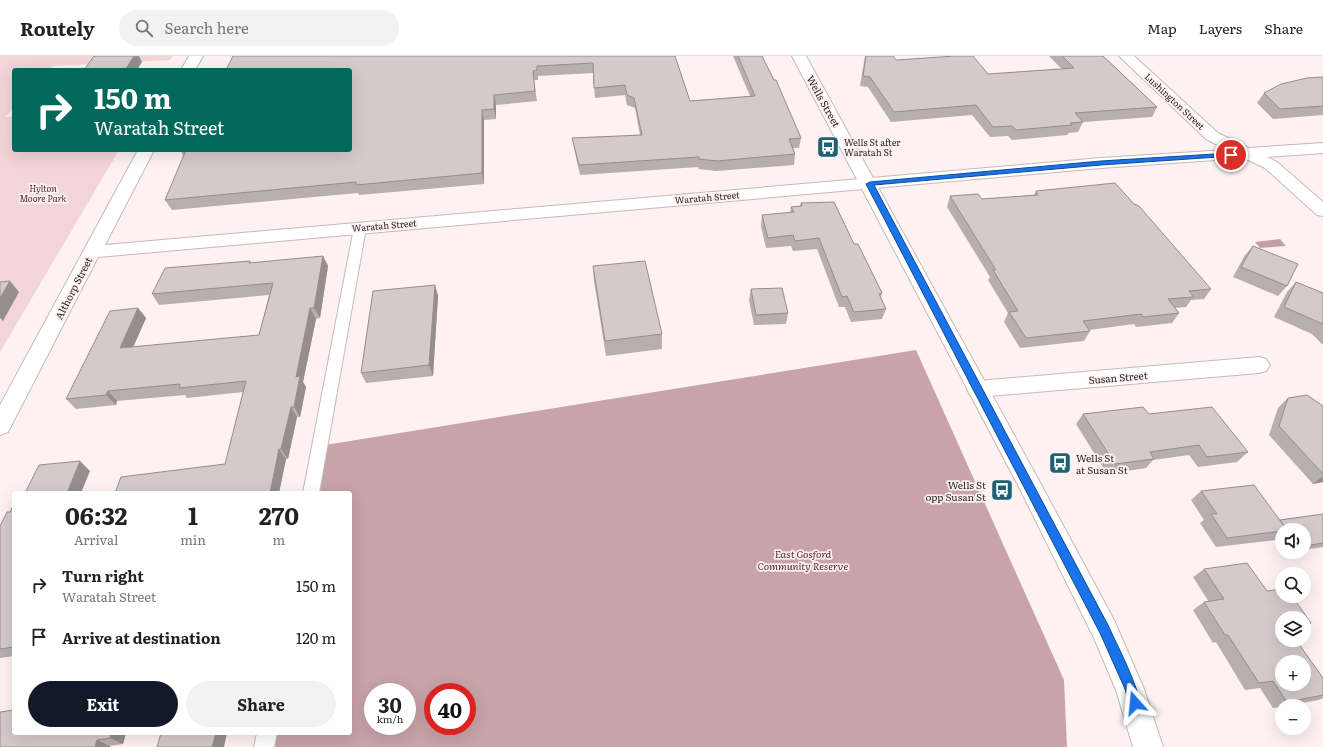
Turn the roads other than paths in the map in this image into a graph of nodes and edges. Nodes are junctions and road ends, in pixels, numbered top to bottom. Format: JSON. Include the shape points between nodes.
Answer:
{"nodes":[{"id":1,"x":196,"y":56,"type":"edge"},
{"id":2,"x":799,"y":56,"type":"edge"},
{"id":3,"x":1126,"y":56,"type":"edge"},
{"id":4,"x":189,"y":68,"type":"edge"},
{"id":5,"x":1323,"y":148,"type":"edge"},
{"id":6,"x":145,"y":152,"type":"edge"},
{"id":7,"x":1245,"y":154,"type":"junction"},
{"id":8,"x":870,"y":184,"type":"junction"},
{"id":9,"x":1323,"y":211,"type":"edge"},
{"id":10,"x":360,"y":228,"type":"junction"},
{"id":11,"x":92,"y":252,"type":"junction"},
{"id":12,"x":1259,"y":365,"type":"dead end"},
{"id":13,"x":978,"y":389,"type":"junction"},
{"id":14,"x":0,"y":426,"type":"edge"},
{"id":15,"x":311,"y":491,"type":"edge"},
{"id":16,"x":267,"y":735,"type":"edge"},
{"id":17,"x":264,"y":747,"type":"edge"},
{"id":18,"x":1148,"y":747,"type":"edge"}],
"edges":[{"from":1,"to":4,"type":"street"},
{"from":2,"to":8,"type":"street","name":"Wells Street"},
{"from":3,"to":7,"type":"street","name":"Lushington Street","via":[[1212,136]]},
{"from":5,"to":7,"type":"street","name":"Waratah Street"},
{"from":6,"to":11,"type":"street","name":"Althorp Street"},
{"from":7,"to":8,"type":"street","name":"Waratah Street","via":[[1101,163]]},
{"from":7,"to":9,"type":"street","name":"Lushington Street","via":[[1270,165]]},
{"from":8,"to":10,"type":"street","name":"Waratah Street"},
{"from":8,"to":13,"type":"street","name":"Wells Street"},
{"from":10,"to":11,"type":"street","name":"Waratah Street"},
{"from":10,"to":15,"type":"lane"},
{"from":11,"to":14,"type":"street","name":"Althorp Street"},
{"from":12,"to":13,"type":"street","name":"Susan Street"},
{"from":13,"to":18,"type":"street","name":"Wells Street","via":[[1104,629],[1130,688]]},
{"from":16,"to":17,"type":"lane"}]}
